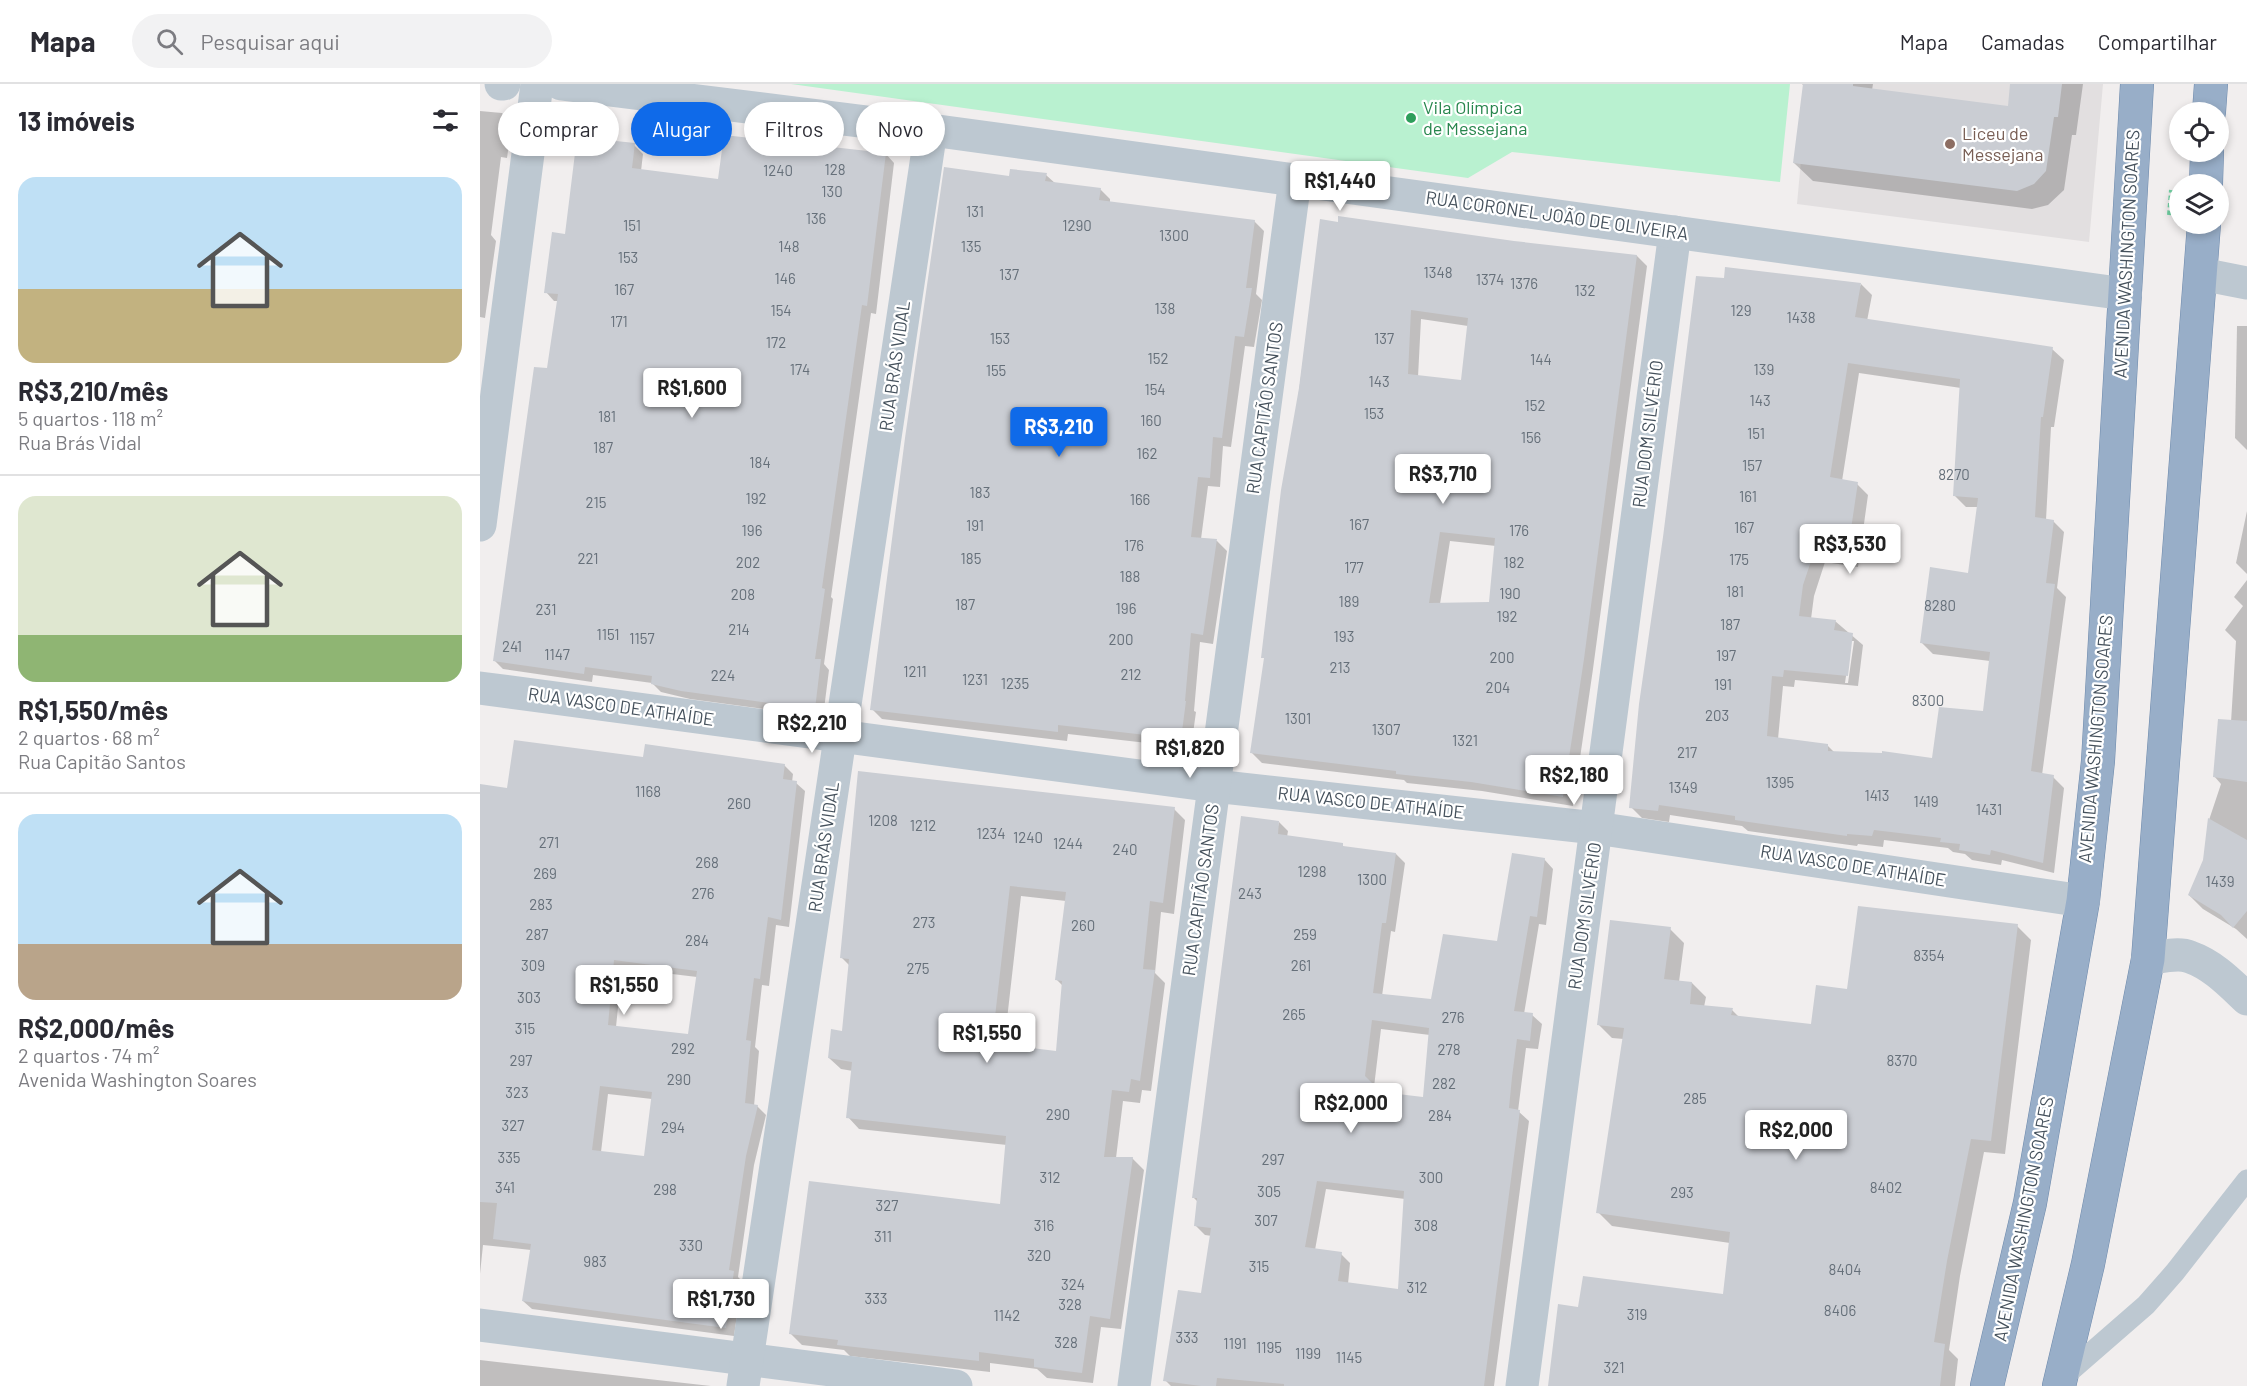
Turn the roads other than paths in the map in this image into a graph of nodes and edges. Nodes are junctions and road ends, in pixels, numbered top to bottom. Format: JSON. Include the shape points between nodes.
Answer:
{"nodes":[{"id":1,"x":537,"y":84,"type":"edge"},
{"id":2,"x":561,"y":84,"type":"edge"},
{"id":3,"x":2137,"y":84,"type":"edge"},
{"id":4,"x":2211,"y":84,"type":"edge"},
{"id":5,"x":2210,"y":102,"type":"edge"},
{"id":6,"x":856,"y":120,"type":"edge"},
{"id":7,"x":945,"y":131,"type":"edge"},
{"id":8,"x":927,"y":156,"type":"edge"},
{"id":9,"x":1295,"y":180,"type":"junction"},
{"id":10,"x":1675,"y":232,"type":"junction"},
{"id":11,"x":2203,"y":234,"type":"edge"},
{"id":12,"x":2201,"y":274,"type":"junction"},
{"id":13,"x":2247,"y":283,"type":"edge"},
{"id":14,"x":2125,"y":294,"type":"junction"},
{"id":15,"x":480,"y":525,"type":"edge"},
{"id":16,"x":480,"y":688,"type":"edge"},
{"id":17,"x":840,"y":736,"type":"junction"},
{"id":18,"x":1214,"y":786,"type":"junction"},
{"id":19,"x":1596,"y":828,"type":"junction"},
{"id":20,"x":2083,"y":900,"type":"junction"},
{"id":21,"x":2148,"y":959,"type":"junction"},
{"id":22,"x":2247,"y":999,"type":"edge"},
{"id":23,"x":2247,"y":1180,"type":"edge"},
{"id":24,"x":480,"y":1325,"type":"edge"},
{"id":25,"x":745,"y":1373,"type":"edge"},
{"id":26,"x":2060,"y":1383,"type":"edge"},
{"id":27,"x":956,"y":1386,"type":"edge"},
{"id":28,"x":1134,"y":1386,"type":"edge"},
{"id":29,"x":1522,"y":1386,"type":"edge"},
{"id":30,"x":1987,"y":1386,"type":"edge"}],
"edges":[{"from":1,"to":15,"type":"street"},
{"from":2,"to":6,"type":"street","name":"RUA CORONEL JOÃO DE OLIVEIRA"},
{"from":3,"to":14,"type":"highway","name":"AVENIDA WASHINGTON SOARES"},
{"from":4,"to":5,"type":"highway"},
{"from":7,"to":9,"type":"street","name":"RUA CORONEL JOÃO DE OLIVEIRA"},
{"from":8,"to":17,"type":"street","name":"RUA BRÁS VIDAL"},
{"from":9,"to":10,"type":"street","name":"RUA CORONEL JOÃO DE OLIVEIRA"},
{"from":9,"to":18,"type":"street","name":"RUA CAPITÃO SANTOS"},
{"from":10,"to":14,"type":"street","name":"RUA CORONEL JOÃO DE OLIVEIRA"},
{"from":10,"to":19,"type":"street","name":"RUA DOM SILVÉRIO"},
{"from":11,"to":12,"type":"highway"},
{"from":12,"to":13,"type":"street"},
{"from":12,"to":21,"type":"highway"},
{"from":14,"to":20,"type":"highway","name":"AVENIDA WASHINGTON SOARES","via":[[2098,761]]},
{"from":16,"to":17,"type":"street","name":"RUA VASCO DE ATHAÍDE"},
{"from":17,"to":18,"type":"street","name":"RUA VASCO DE ATHAÍDE"},
{"from":17,"to":25,"type":"street","name":"RUA BRÁS VIDAL"},
{"from":18,"to":19,"type":"street","name":"RUA VASCO DE ATHAÍDE"},
{"from":18,"to":28,"type":"street","name":"RUA CAPITÃO SANTOS"},
{"from":19,"to":20,"type":"street","name":"RUA VASCO DE ATHAÍDE"},
{"from":19,"to":29,"type":"street","name":"RUA DOM SILVÉRIO"},
{"from":20,"to":30,"type":"highway","name":"AVENIDA WASHINGTON SOARES","via":[[2030,1203]]},
{"from":21,"to":22,"type":"street","via":[[2189,956],[2223,976]]},
{"from":21,"to":26,"type":"highway","via":[[2088,1264]]},
{"from":23,"to":26,"type":"lane","via":[[2146,1305]]},
{"from":24,"to":25,"type":"street"},
{"from":25,"to":27,"type":"street"}]}
